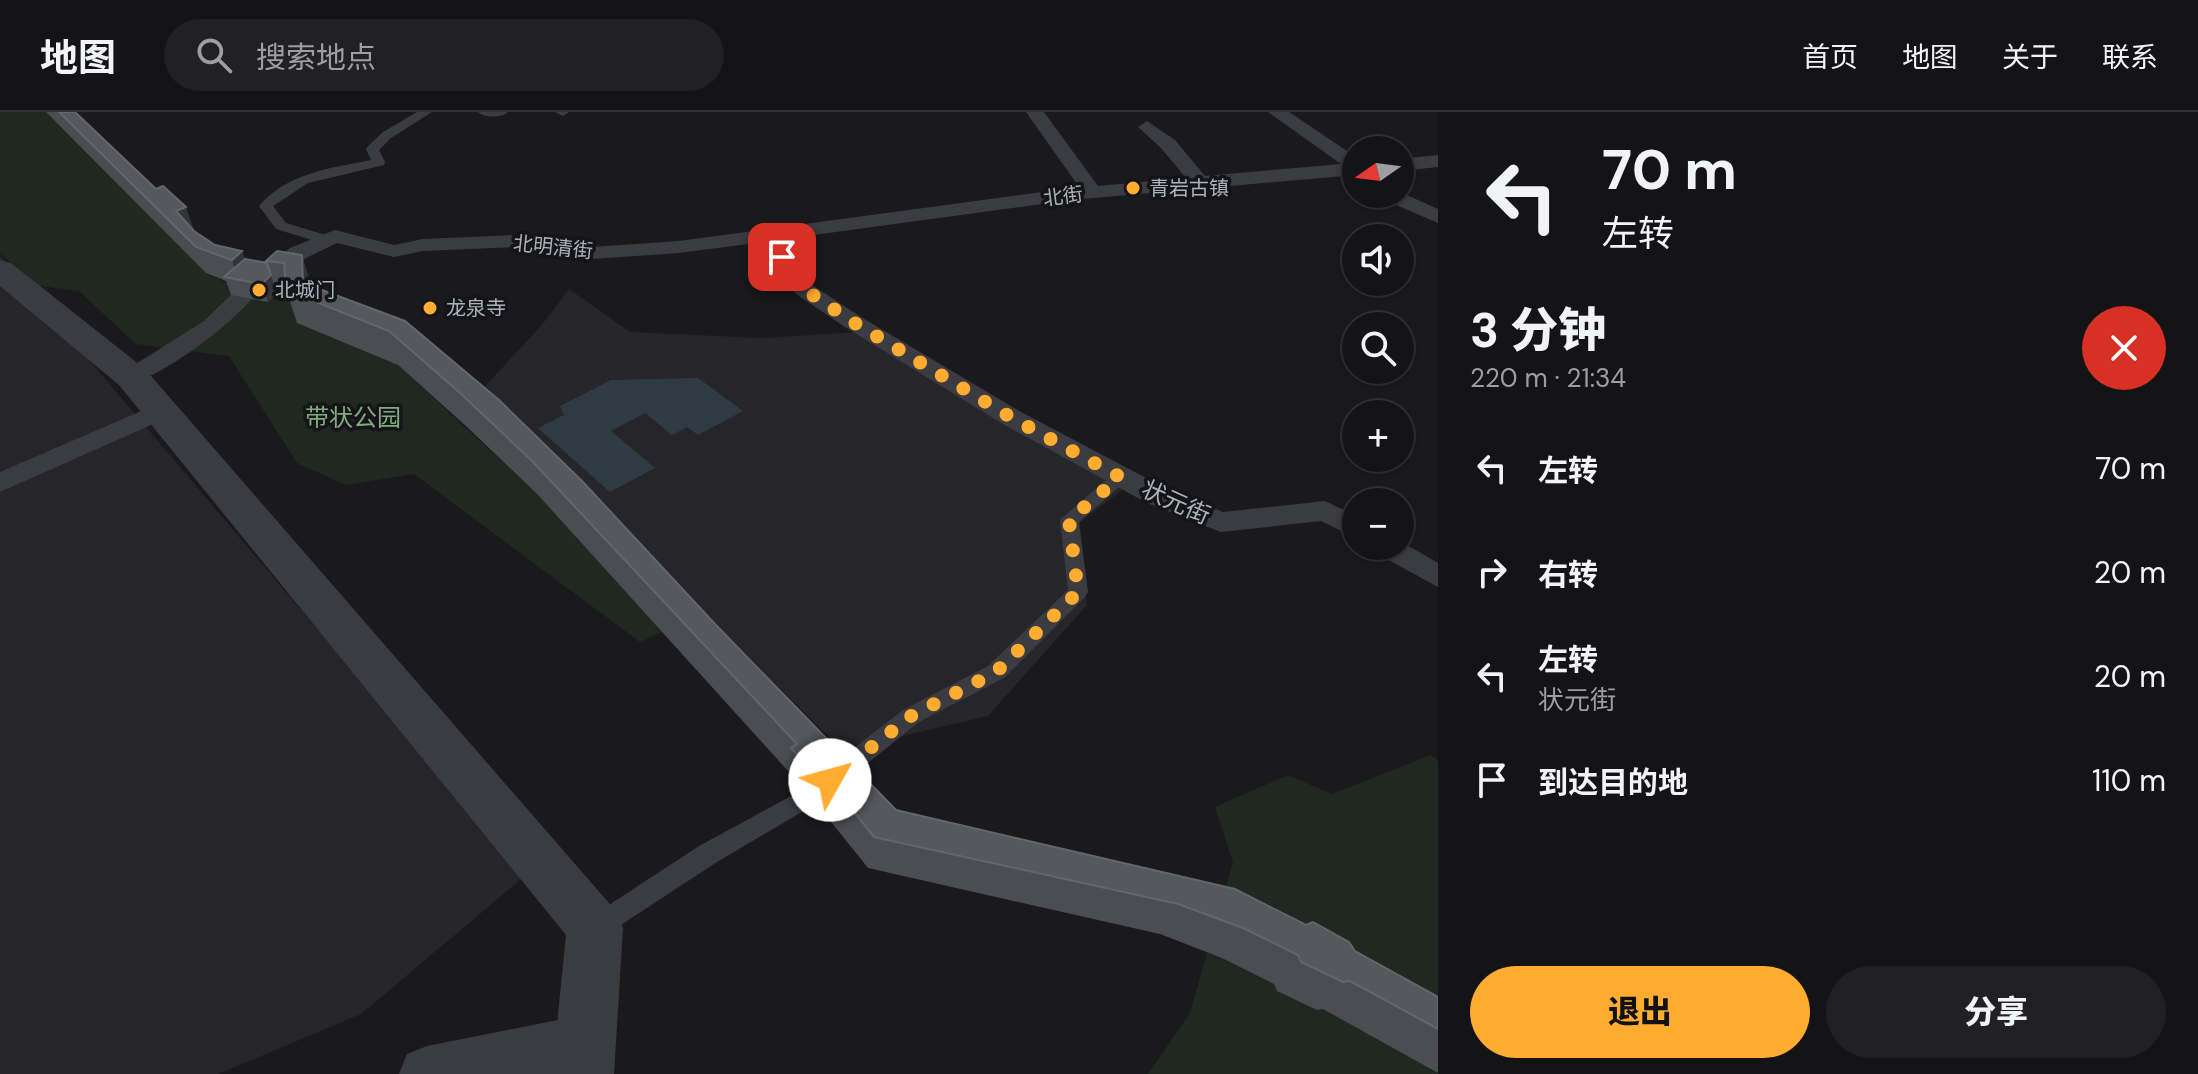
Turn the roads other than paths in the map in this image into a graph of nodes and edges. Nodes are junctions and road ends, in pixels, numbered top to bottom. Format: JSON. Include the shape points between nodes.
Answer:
{"nodes":[{"id":1,"x":426,"y":112,"type":"edge"},
{"id":2,"x":484,"y":112,"type":"edge"},
{"id":3,"x":502,"y":112,"type":"edge"},
{"id":4,"x":1035,"y":112,"type":"edge"},
{"id":5,"x":1277,"y":112,"type":"edge"},
{"id":6,"x":1147,"y":127,"type":"dead end"},
{"id":7,"x":1438,"y":161,"type":"edge"},
{"id":8,"x":1342,"y":162,"type":"edge"},
{"id":9,"x":1414,"y":164,"type":"edge"},
{"id":10,"x":1342,"y":172,"type":"edge"},
{"id":11,"x":1201,"y":184,"type":"junction"},
{"id":12,"x":1092,"y":192,"type":"junction"},
{"id":13,"x":1414,"y":206,"type":"edge"},
{"id":14,"x":1438,"y":217,"type":"edge"},
{"id":15,"x":772,"y":237,"type":"junction"},
{"id":16,"x":331,"y":238,"type":"junction"},
{"id":17,"x":0,"y":270,"type":"edge"},
{"id":18,"x":263,"y":279,"type":"edge"},
{"id":19,"x":242,"y":297,"type":"edge"},
{"id":20,"x":146,"y":394,"type":"junction"},
{"id":21,"x":1120,"y":477,"type":"junction"},
{"id":22,"x":0,"y":483,"type":"edge"},
{"id":23,"x":1342,"y":520,"type":"edge"},
{"id":24,"x":1410,"y":560,"type":"edge"},
{"id":25,"x":1438,"y":576,"type":"edge"},
{"id":26,"x":830,"y":780,"type":"edge"},
{"id":27,"x":804,"y":799,"type":"dead end"},
{"id":28,"x":595,"y":928,"type":"junction"},
{"id":29,"x":583,"y":1058,"type":"edge"},
{"id":30,"x":427,"y":1074,"type":"edge"}],
"edges":[{"from":1,"to":16,"type":"lane","via":[[372,149],[379,162],[299,181],[278,191],[266,206],[281,226]]},
{"from":2,"to":3,"type":"lane"},
{"from":4,"to":12,"type":"street"},
{"from":5,"to":8,"type":"street"},
{"from":6,"to":11,"type":"street"},
{"from":7,"to":9,"type":"street"},
{"from":10,"to":11,"type":"street","name":"北街"},
{"from":11,"to":12,"type":"street","name":"北街"},
{"from":12,"to":15,"type":"street","name":"北街"},
{"from":13,"to":14,"type":"street"},
{"from":15,"to":16,"type":"street","name":"北明清街","via":[[592,253],[514,241],[394,251]]},
{"from":15,"to":21,"type":"street","name":"状元街","via":[[804,289],[1012,418]]},
{"from":16,"to":18,"type":"street","via":[[298,253]]},
{"from":17,"to":20,"type":"street"},
{"from":19,"to":20,"type":"street"},
{"from":20,"to":22,"type":"street"},
{"from":20,"to":28,"type":"street"},
{"from":21,"to":23,"type":"street","name":"状元街","via":[[1221,522],[1325,511]]},
{"from":21,"to":26,"type":"lane","via":[[1069,520],[1078,592],[996,672],[911,716]]},
{"from":24,"to":25,"type":"street"},
{"from":27,"to":28,"type":"lane"},
{"from":28,"to":29,"type":"street"},
{"from":29,"to":30,"type":"street"}]}
